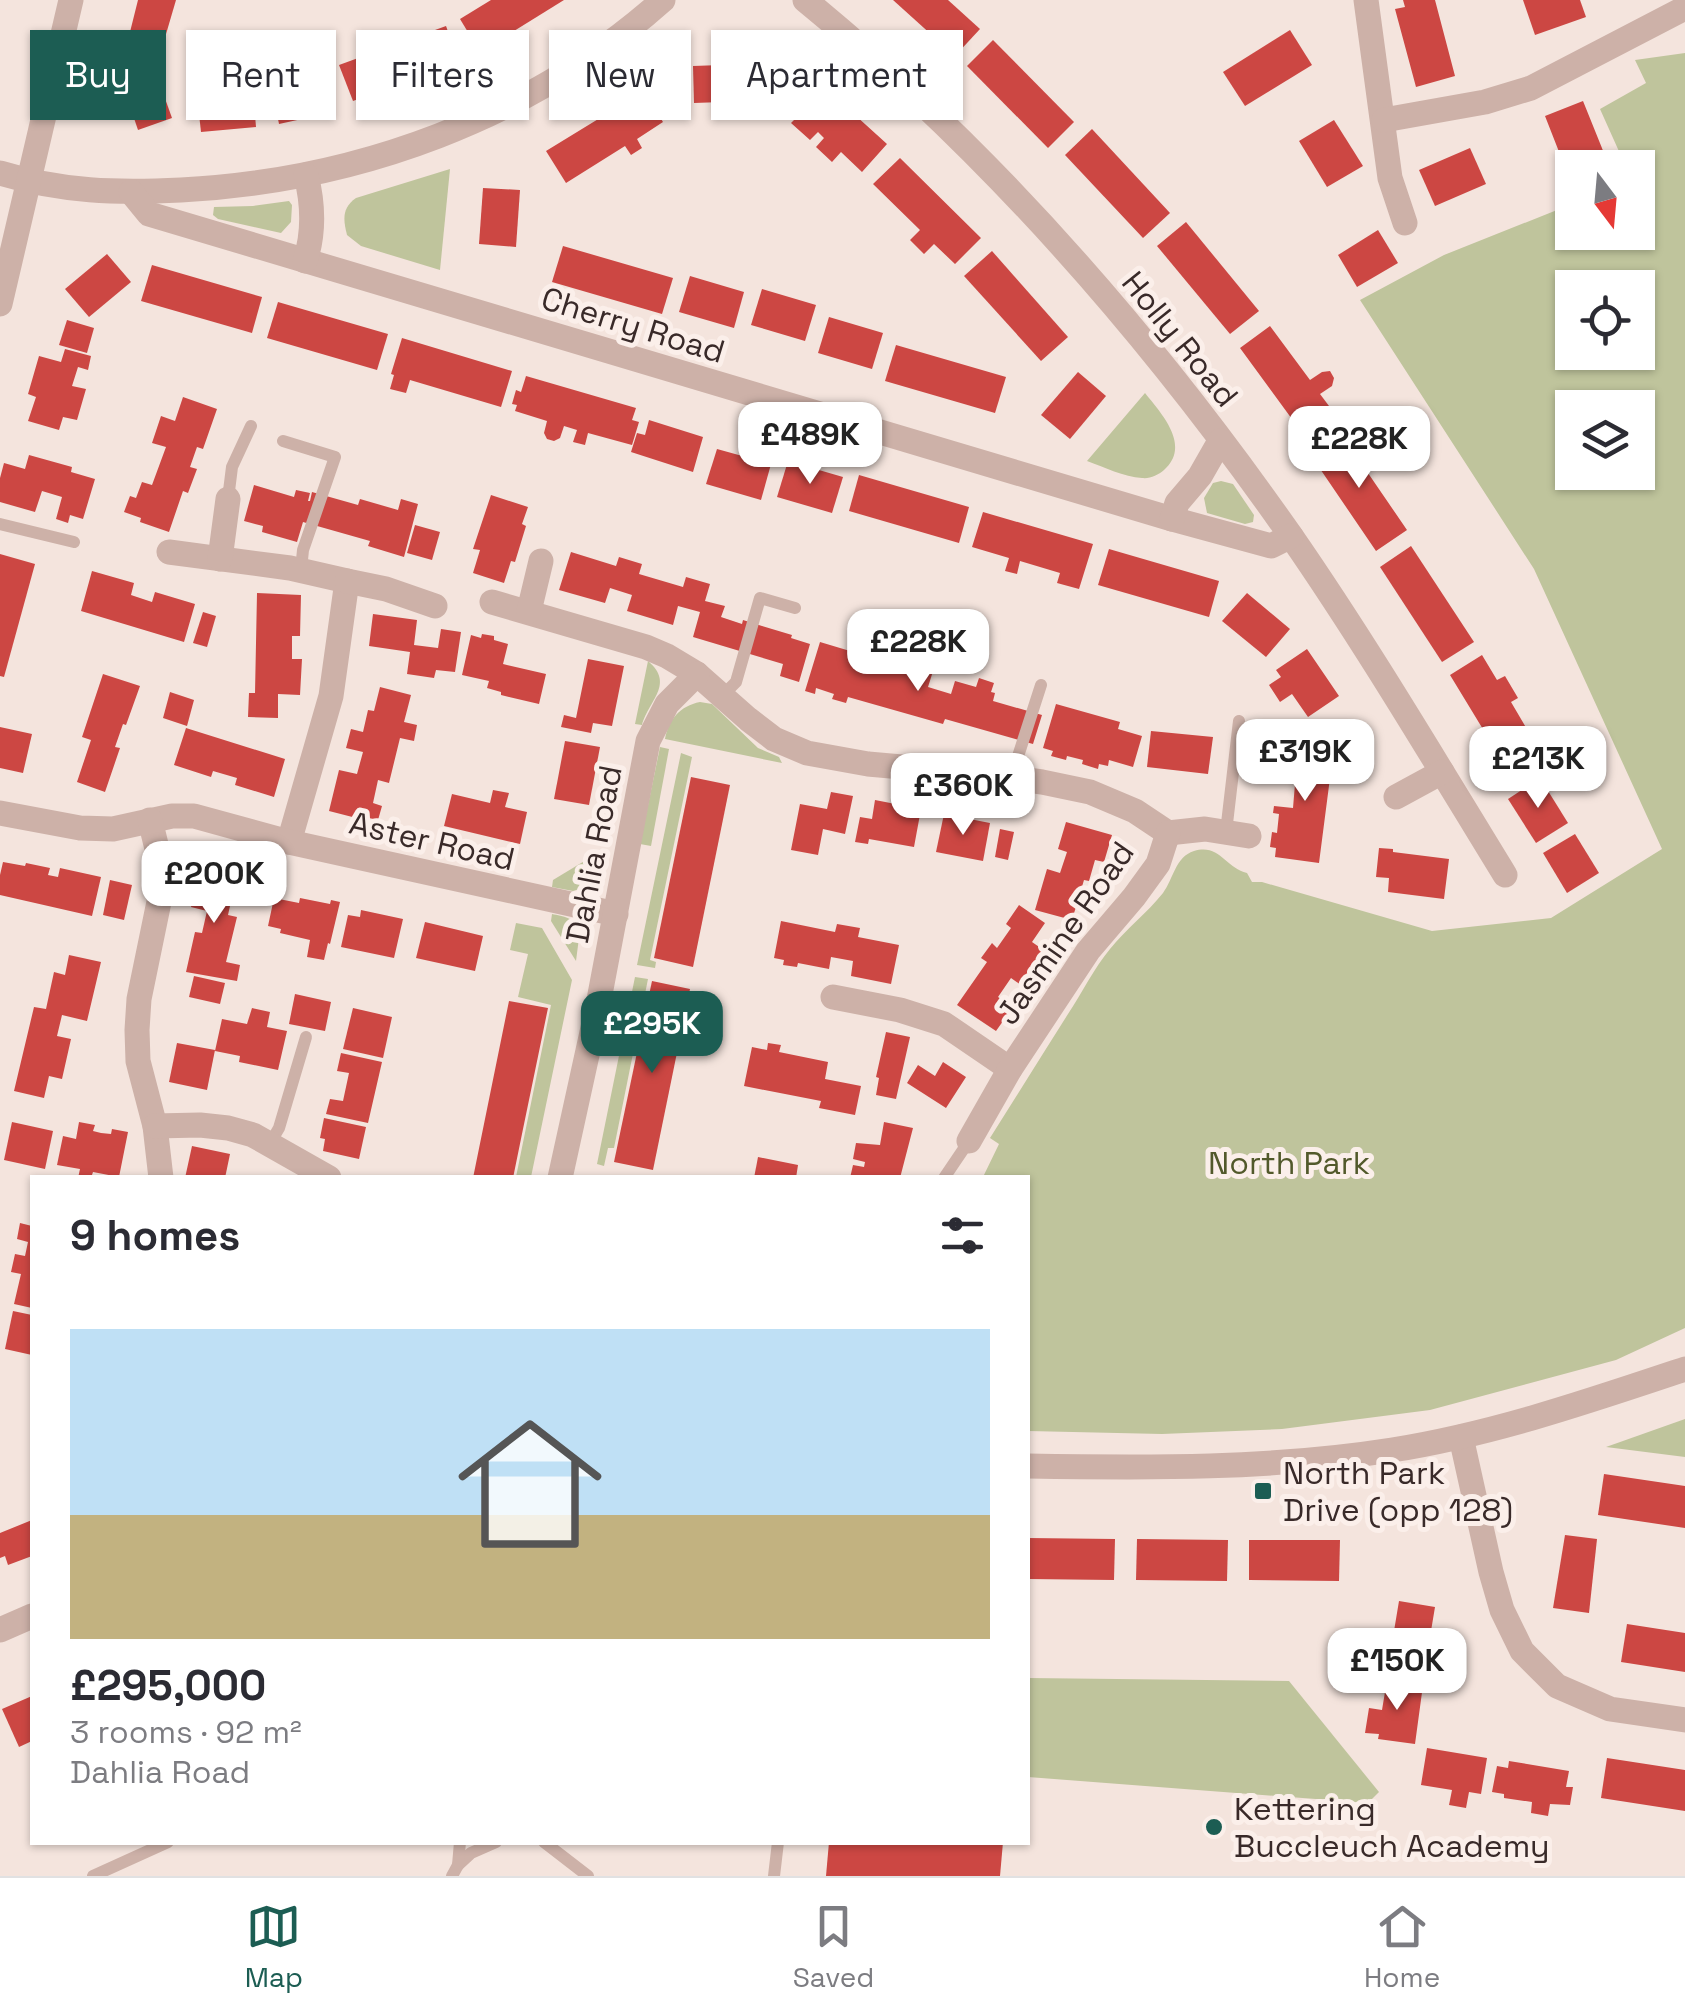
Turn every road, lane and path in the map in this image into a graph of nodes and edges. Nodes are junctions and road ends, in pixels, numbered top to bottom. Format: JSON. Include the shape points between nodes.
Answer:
{"nodes":[{"id":1,"x":71,"y":0,"type":"edge"},
{"id":2,"x":663,"y":0,"type":"edge"},
{"id":3,"x":805,"y":0,"type":"edge"},
{"id":4,"x":1366,"y":0,"type":"edge"},
{"id":5,"x":1685,"y":8,"type":"edge"},
{"id":6,"x":1384,"y":120,"type":"junction"},
{"id":7,"x":0,"y":174,"type":"edge"},
{"id":8,"x":306,"y":175,"type":"junction"},
{"id":9,"x":28,"y":182,"type":"junction"},
{"id":10,"x":131,"y":192,"type":"junction"},
{"id":11,"x":1405,"y":223,"type":"dead end"},
{"id":12,"x":305,"y":261,"type":"junction"},
{"id":13,"x":0,"y":304,"type":"edge"},
{"id":14,"x":251,"y":426,"type":"dead end"},
{"id":15,"x":1220,"y":441,"type":"junction"},
{"id":16,"x":283,"y":442,"type":"dead end"},
{"id":17,"x":228,"y":499,"type":"joint"},
{"id":18,"x":1172,"y":519,"type":"junction"},
{"id":19,"x":0,"y":524,"type":"edge"},
{"id":20,"x":1290,"y":536,"type":"junction"},
{"id":21,"x":74,"y":542,"type":"dead end"},
{"id":22,"x":169,"y":552,"type":"dead end"},
{"id":23,"x":220,"y":559,"type":"junction"},
{"id":24,"x":541,"y":562,"type":"dead end"},
{"id":25,"x":301,"y":570,"type":"junction"},
{"id":26,"x":348,"y":581,"type":"junction"},
{"id":27,"x":492,"y":602,"type":"dead end"},
{"id":28,"x":435,"y":606,"type":"dead end"},
{"id":29,"x":795,"y":608,"type":"dead end"},
{"id":30,"x":529,"y":612,"type":"junction"},
{"id":31,"x":697,"y":674,"type":"junction"},
{"id":32,"x":1041,"y":685,"type":"dead end"},
{"id":33,"x":722,"y":696,"type":"junction"},
{"id":34,"x":1239,"y":721,"type":"dead end"},
{"id":35,"x":1442,"y":772,"type":"junction"},
{"id":36,"x":1010,"y":778,"type":"junction"},
{"id":37,"x":1396,"y":796,"type":"dead end"},
{"id":38,"x":0,"y":813,"type":"edge"},
{"id":39,"x":150,"y":820,"type":"junction"},
{"id":40,"x":1168,"y":833,"type":"junction"},
{"id":41,"x":1237,"y":834,"type":"joint"},
{"id":42,"x":288,"y":842,"type":"junction"},
{"id":43,"x":1505,"y":874,"type":"dead end"},
{"id":44,"x":616,"y":914,"type":"junction"},
{"id":45,"x":833,"y":997,"type":"dead end"},
{"id":46,"x":306,"y":1037,"type":"dead end"},
{"id":47,"x":1010,"y":1069,"type":"junction"},
{"id":48,"x":155,"y":1126,"type":"junction"},
{"id":49,"x":968,"y":1141,"type":"joint"},
{"id":50,"x":269,"y":1144,"type":"junction"},
{"id":51,"x":161,"y":1175,"type":"edge"},
{"id":52,"x":324,"y":1175,"type":"edge"},
{"id":53,"x":561,"y":1175,"type":"edge"},
{"id":54,"x":946,"y":1175,"type":"edge"},
{"id":55,"x":1685,"y":1368,"type":"edge"},
{"id":56,"x":1461,"y":1436,"type":"junction"},
{"id":57,"x":1030,"y":1466,"type":"edge"},
{"id":58,"x":30,"y":1617,"type":"edge"},
{"id":59,"x":0,"y":1630,"type":"edge"},
{"id":60,"x":1685,"y":1720,"type":"edge"},
{"id":61,"x":161,"y":1845,"type":"edge"},
{"id":62,"x":459,"y":1845,"type":"edge"},
{"id":63,"x":489,"y":1845,"type":"edge"},
{"id":64,"x":548,"y":1845,"type":"edge"},
{"id":65,"x":778,"y":1845,"type":"edge"},
{"id":66,"x":455,"y":1870,"type":"edge"},
{"id":67,"x":93,"y":1876,"type":"edge"},
{"id":68,"x":588,"y":1876,"type":"edge"},
{"id":69,"x":774,"y":1876,"type":"edge"}],
"edges":[{"from":1,"to":9,"type":"street"},
{"from":2,"to":8,"type":"street","via":[[597,54],[505,108],[437,137]]},
{"from":3,"to":15,"type":"street","name":"Holly Road","via":[[946,125],[1037,220],[1134,328]]},
{"from":4,"to":6,"type":"street"},
{"from":5,"to":6,"type":"street","via":[[1531,88]]},
{"from":6,"to":11,"type":"street","via":[[1390,178]]},
{"from":7,"to":9,"type":"street"},
{"from":8,"to":10,"type":"street"},
{"from":8,"to":12,"type":"street","via":[[311,243]]},
{"from":9,"to":10,"type":"street"},
{"from":9,"to":13,"type":"street"},
{"from":10,"to":12,"type":"street","name":"Cherry Road","via":[[149,214]]},
{"from":12,"to":18,"type":"street","name":"Cherry Road"},
{"from":14,"to":17,"type":"lane","via":[[232,468]]},
{"from":15,"to":18,"type":"street"},
{"from":15,"to":20,"type":"street","name":"Holly Road"},
{"from":16,"to":25,"type":"lane","via":[[335,457]]},
{"from":17,"to":23,"type":"street"},
{"from":18,"to":20,"type":"street","name":"Cherry Road","via":[[1271,546]]},
{"from":19,"to":21,"type":"lane"},
{"from":20,"to":35,"type":"street","name":"Holly Road"},
{"from":22,"to":23,"type":"street"},
{"from":23,"to":25,"type":"street"},
{"from":24,"to":30,"type":"street"},
{"from":25,"to":26,"type":"street"},
{"from":26,"to":28,"type":"street"},
{"from":26,"to":42,"type":"street","via":[[331,696]]},
{"from":27,"to":30,"type":"street","name":"Jasmine Road"},
{"from":29,"to":33,"type":"lane","via":[[760,598],[736,682]]},
{"from":30,"to":31,"type":"street","name":"Jasmine Road","via":[[646,647]]},
{"from":31,"to":33,"type":"street","name":"Jasmine Road"},
{"from":31,"to":44,"type":"street","name":"Dahlia Road","via":[[667,704],[648,741]]},
{"from":32,"to":36,"type":"lane"},
{"from":33,"to":36,"type":"street","name":"Jasmine Road","via":[[774,739],[807,753]]},
{"from":34,"to":41,"type":"lane"},
{"from":35,"to":37,"type":"street"},
{"from":35,"to":43,"type":"street","name":"Holly Road"},
{"from":36,"to":40,"type":"street","name":"Jasmine Road","via":[[1090,792]]},
{"from":38,"to":39,"type":"street","name":"Aster Road","via":[[80,828]]},
{"from":39,"to":42,"type":"street","name":"Aster Road","via":[[194,816]]},
{"from":39,"to":48,"type":"street","via":[[160,897],[136,1030]]},
{"from":40,"to":41,"type":"street","name":"Jasmine Road"},
{"from":40,"to":47,"type":"street","name":"Jasmine Road","via":[[1158,864],[1088,952]]},
{"from":42,"to":44,"type":"street","name":"Aster Road"},
{"from":44,"to":53,"type":"street","name":"Dahlia Road"},
{"from":45,"to":47,"type":"street","name":"Jasmine Road","via":[[944,1024]]},
{"from":46,"to":50,"type":"lane"},
{"from":47,"to":49,"type":"street","name":"Jasmine Road"},
{"from":48,"to":50,"type":"street","via":[[228,1128]]},
{"from":48,"to":51,"type":"street"},
{"from":49,"to":54,"type":"lane"},
{"from":50,"to":52,"type":"street"},
{"from":55,"to":56,"type":"street"},
{"from":56,"to":57,"type":"street","via":[[1326,1460],[1164,1469]]},
{"from":56,"to":60,"type":"street","via":[[1491,1572],[1522,1651],[1558,1686],[1610,1708]]},
{"from":58,"to":59,"type":"street"},
{"from":61,"to":67,"type":"lane"},
{"from":62,"to":66,"type":"lane"},
{"from":63,"to":66,"type":"lane"},
{"from":64,"to":68,"type":"lane"},
{"from":65,"to":69,"type":"lane"}]}
